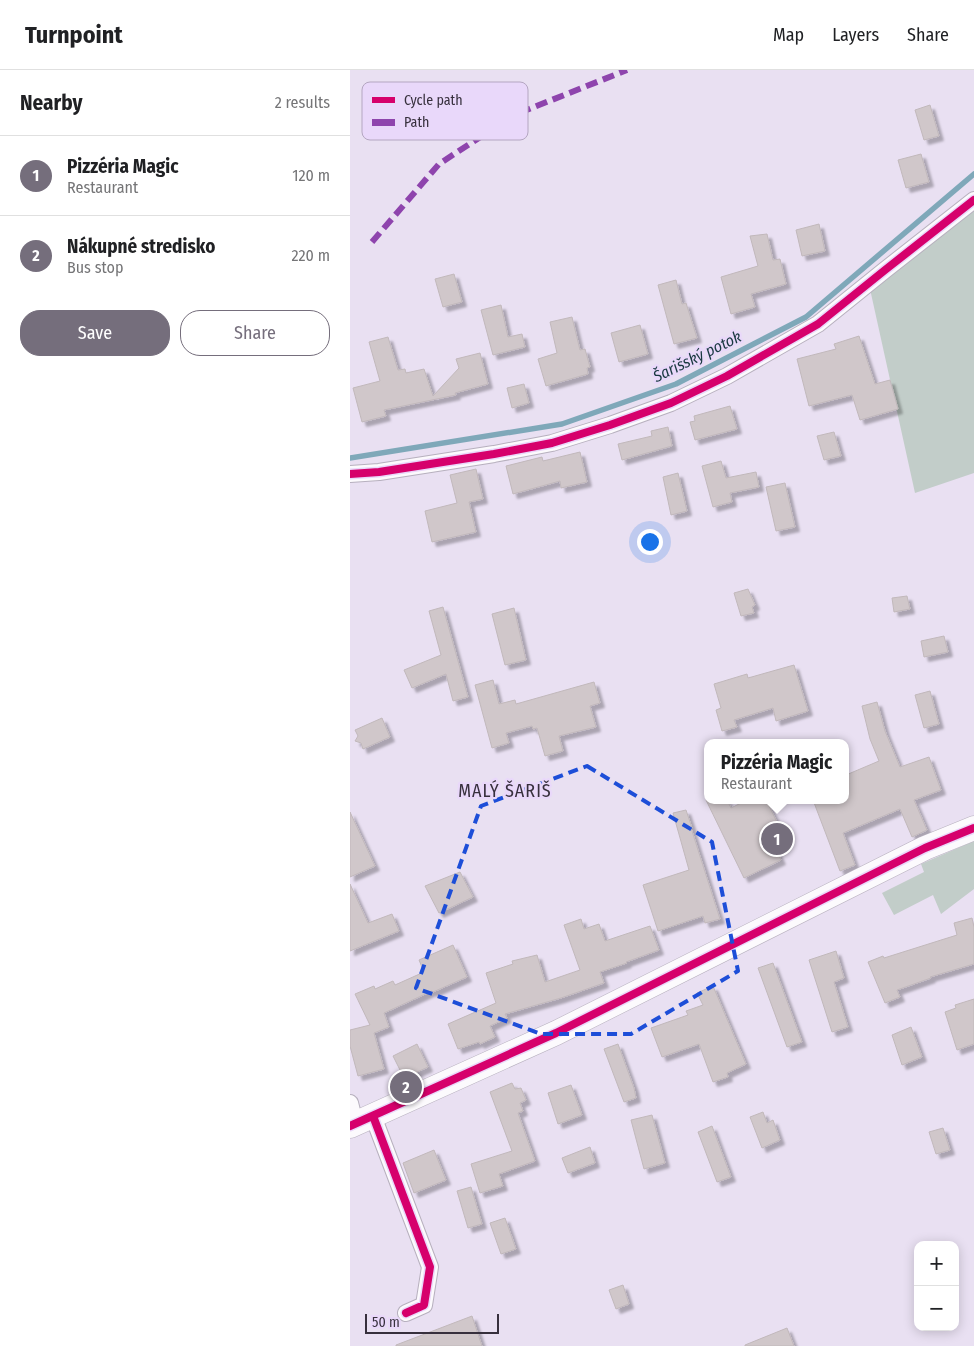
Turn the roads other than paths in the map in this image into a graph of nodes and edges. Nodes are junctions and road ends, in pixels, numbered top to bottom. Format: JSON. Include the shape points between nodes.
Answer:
{"nodes":[{"id":1,"x":974,"y":200,"type":"edge"},
{"id":2,"x":350,"y":474,"type":"edge"},
{"id":3,"x":974,"y":828,"type":"edge"},
{"id":4,"x":357,"y":1117,"type":"edge"},
{"id":5,"x":406,"y":1312,"type":"dead end"}],
"edges":[{"from":1,"to":2,"type":"street","via":[[818,324],[727,376],[671,403],[552,443],[485,456]]},
{"from":3,"to":4,"type":"street","via":[[933,844],[556,1033]]},
{"from":4,"to":5,"type":"street","via":[[430,1267],[424,1305]]}]}
